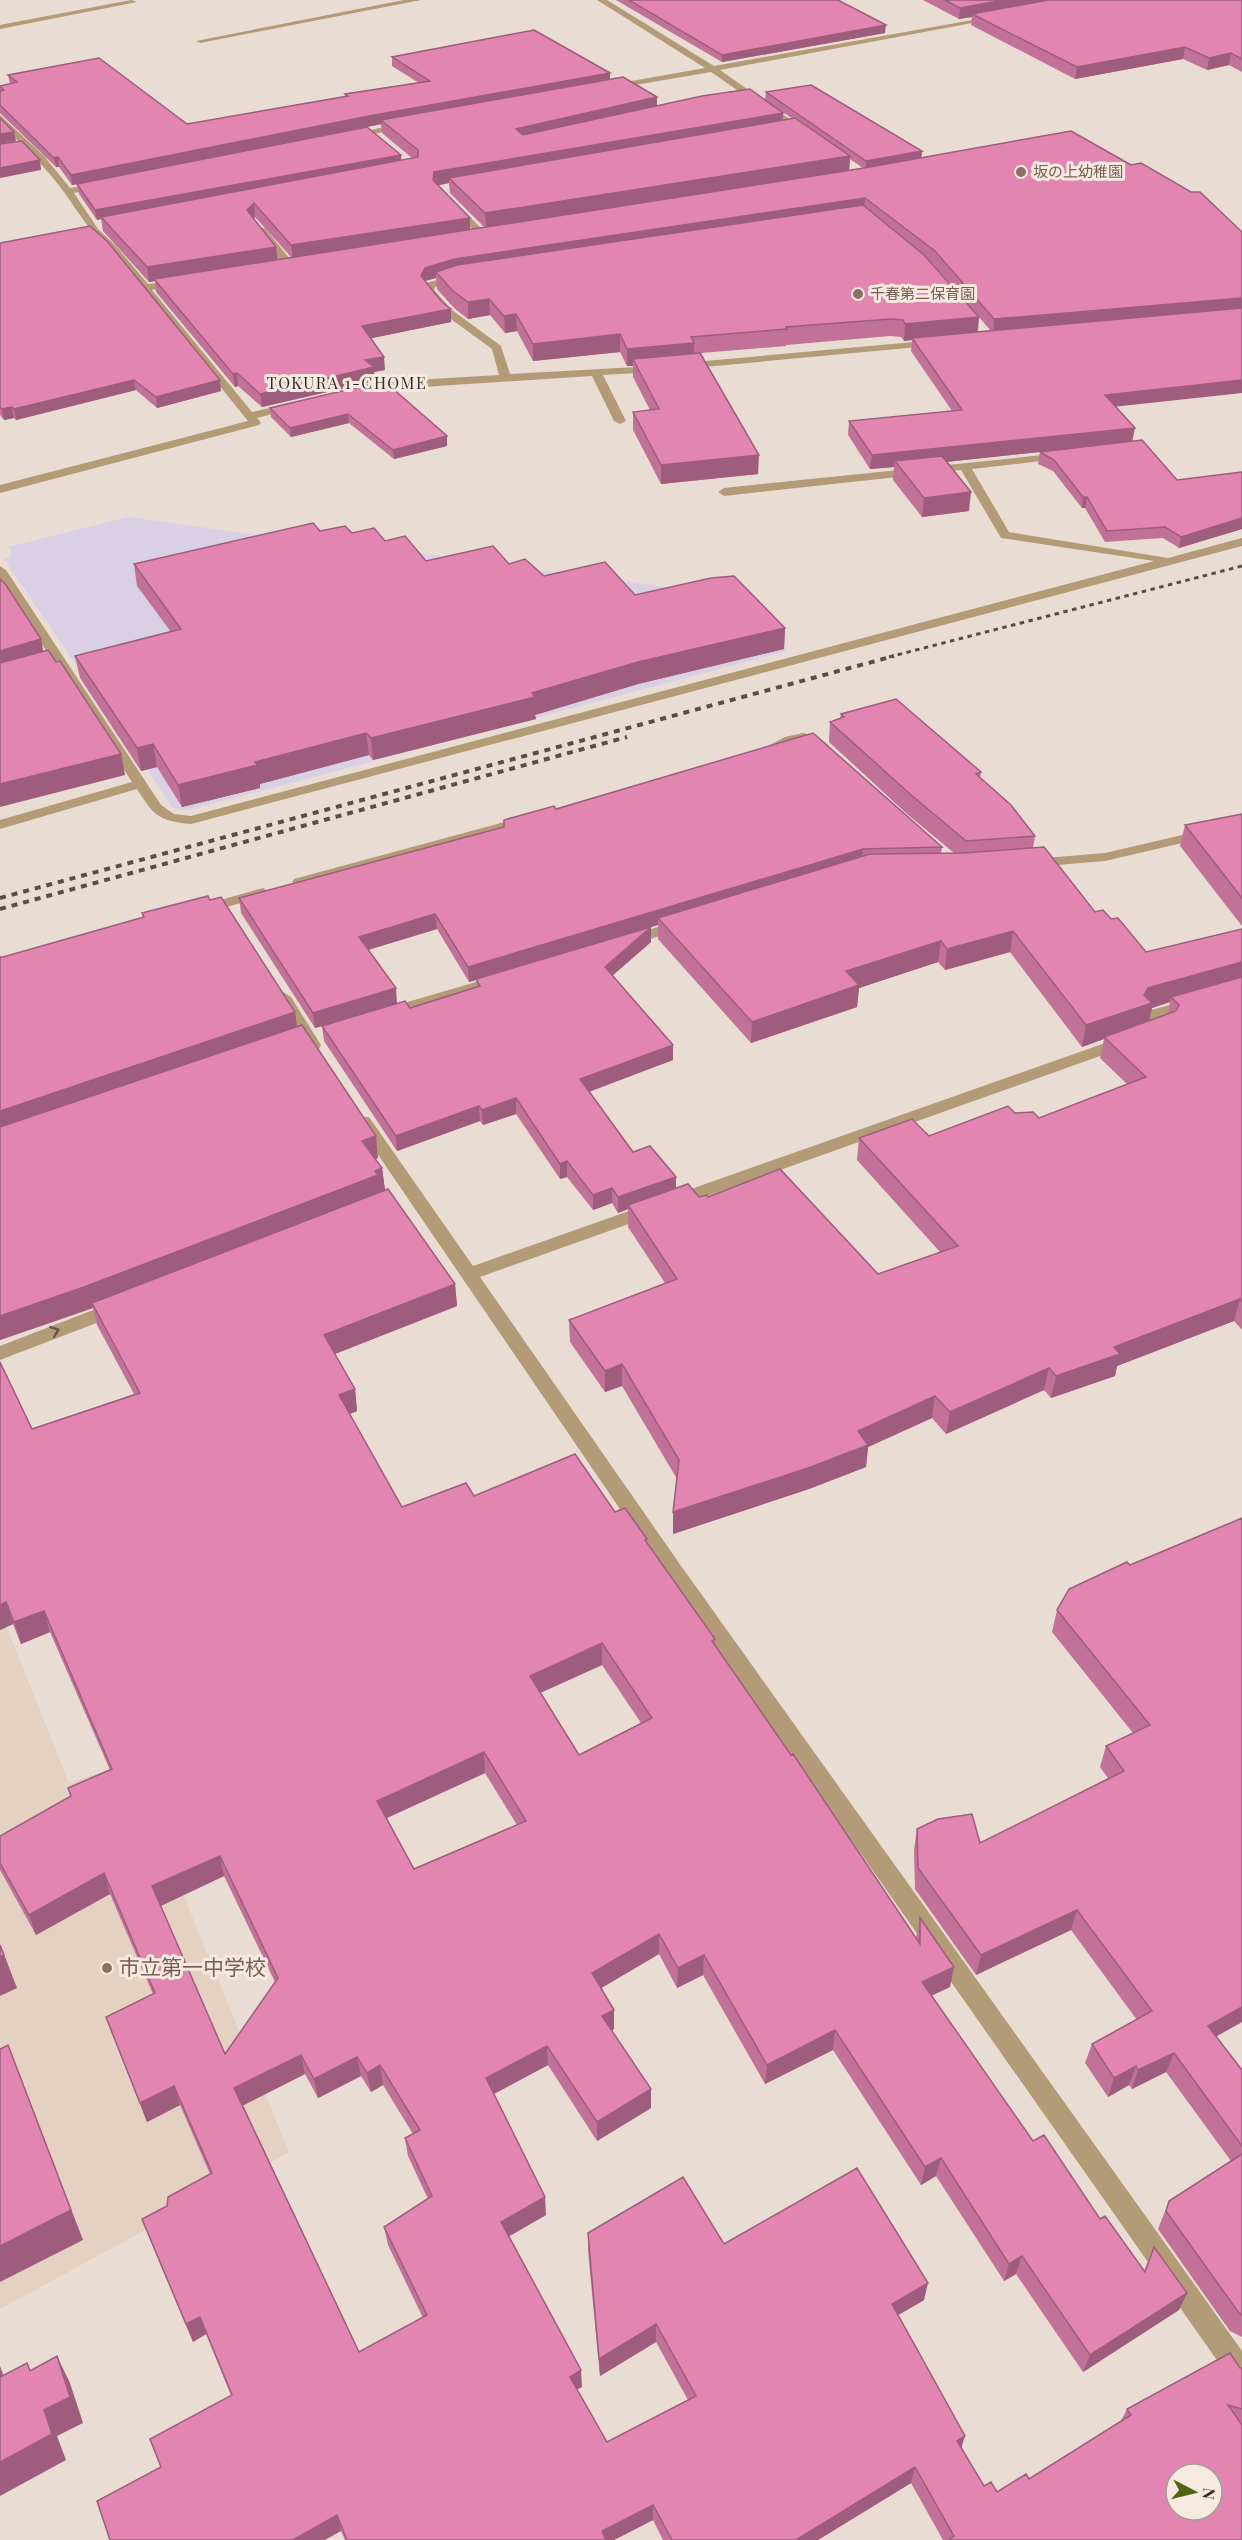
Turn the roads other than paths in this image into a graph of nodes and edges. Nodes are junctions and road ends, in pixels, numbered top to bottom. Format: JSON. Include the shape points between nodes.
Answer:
{"nodes":[{"id":1,"x":417,"y":0,"type":"edge"},
{"id":2,"x":601,"y":0,"type":"edge"},
{"id":3,"x":133,"y":2,"type":"dead end"},
{"id":4,"x":1002,"y":16,"type":"edge"},
{"id":5,"x":0,"y":27,"type":"edge"},
{"id":6,"x":200,"y":41,"type":"dead end"},
{"id":7,"x":711,"y":68,"type":"junction"},
{"id":8,"x":603,"y":89,"type":"edge"},
{"id":9,"x":748,"y":94,"type":"junction"},
{"id":10,"x":737,"y":97,"type":"edge"},
{"id":11,"x":0,"y":118,"type":"edge"},
{"id":12,"x":416,"y":123,"type":"edge"},
{"id":13,"x":796,"y":128,"type":"junction"},
{"id":14,"x":784,"y":130,"type":"edge"},
{"id":15,"x":370,"y":131,"type":"junction"},
{"id":16,"x":336,"y":138,"type":"edge"},
{"id":17,"x":379,"y":139,"type":"edge"},
{"id":18,"x":815,"y":141,"type":"edge"},
{"id":19,"x":106,"y":184,"type":"edge"},
{"id":20,"x":68,"y":191,"type":"junction"},
{"id":21,"x":446,"y":198,"type":"edge"},
{"id":22,"x":255,"y":222,"type":"edge"},
{"id":23,"x":495,"y":233,"type":"edge"},
{"id":24,"x":483,"y":235,"type":"junction"},
{"id":25,"x":472,"y":236,"type":"edge"},
{"id":26,"x":300,"y":263,"type":"edge"},
{"id":27,"x":289,"y":265,"type":"junction"},
{"id":28,"x":278,"y":267,"type":"edge"},
{"id":29,"x":466,"y":276,"type":"edge"},
{"id":30,"x":189,"y":281,"type":"edge"},
{"id":31,"x":144,"y":288,"type":"junction"},
{"id":32,"x":953,"y":341,"type":"edge"},
{"id":33,"x":597,"y":374,"type":"junction"},
{"id":34,"x":506,"y":379,"type":"junction"},
{"id":35,"x":359,"y":391,"type":"edge"},
{"id":36,"x":305,"y":404,"type":"edge"},
{"id":37,"x":250,"y":416,"type":"junction"},
{"id":38,"x":620,"y":421,"type":"dead end"},
{"id":39,"x":1080,"y":454,"type":"edge"},
{"id":40,"x":966,"y":468,"type":"junction"},
{"id":41,"x":0,"y":489,"type":"edge"},
{"id":42,"x":724,"y":492,"type":"dead end"},
{"id":43,"x":1242,"y":542,"type":"edge"},
{"id":44,"x":1172,"y":561,"type":"junction"},
{"id":45,"x":0,"y":570,"type":"edge"},
{"id":46,"x":62,"y":662,"type":"junction"},
{"id":47,"x":41,"y":668,"type":"edge"},
{"id":48,"x":759,"y":754,"type":"edge"},
{"id":49,"x":837,"y":760,"type":"edge"},
{"id":50,"x":140,"y":784,"type":"junction"},
{"id":51,"x":537,"y":817,"type":"edge"},
{"id":52,"x":0,"y":825,"type":"edge"},
{"id":53,"x":1242,"y":825,"type":"edge"},
{"id":54,"x":1012,"y":865,"type":"edge"},
{"id":55,"x":224,"y":902,"type":"junction"},
{"id":56,"x":179,"y":916,"type":"edge"},
{"id":57,"x":696,"y":921,"type":"edge"},
{"id":58,"x":236,"y":922,"type":"edge"},
{"id":59,"x":616,"y":945,"type":"edge"},
{"id":60,"x":514,"y":976,"type":"edge"},
{"id":61,"x":272,"y":980,"type":"edge"},
{"id":62,"x":1208,"y":1000,"type":"edge"},
{"id":63,"x":365,"y":1020,"type":"edge"},
{"id":64,"x":321,"y":1057,"type":"edge"},
{"id":65,"x":353,"y":1106,"type":"edge"},
{"id":66,"x":468,"y":1275,"type":"junction"},
{"id":67,"x":133,"y":1301,"type":"edge"},
{"id":68,"x":0,"y":1353,"type":"edge"},
{"id":69,"x":1242,"y":2374,"type":"edge"}],
"edges":[{"from":1,"to":6,"type":"street"},
{"from":2,"to":7,"type":"street"},
{"from":3,"to":5,"type":"street"},
{"from":4,"to":7,"type":"street"},
{"from":7,"to":8,"type":"street"},
{"from":7,"to":9,"type":"street"},
{"from":9,"to":10,"type":"street"},
{"from":9,"to":13,"type":"street"},
{"from":11,"to":20,"type":"street"},
{"from":12,"to":15,"type":"street"},
{"from":13,"to":14,"type":"street"},
{"from":13,"to":18,"type":"street"},
{"from":15,"to":16,"type":"street"},
{"from":15,"to":17,"type":"street"},
{"from":19,"to":20,"type":"street"},
{"from":20,"to":31,"type":"street","via":[[92,229],[113,248]]},
{"from":21,"to":24,"type":"street"},
{"from":22,"to":27,"type":"street"},
{"from":23,"to":24,"type":"street"},
{"from":24,"to":25,"type":"street"},
{"from":26,"to":27,"type":"street"},
{"from":27,"to":28,"type":"street"},
{"from":29,"to":34,"type":"street","via":[[438,281],[429,290],[448,312],[497,348]]},
{"from":30,"to":31,"type":"street"},
{"from":31,"to":37,"type":"street"},
{"from":32,"to":33,"type":"street"},
{"from":33,"to":34,"type":"street"},
{"from":33,"to":38,"type":"street"},
{"from":34,"to":35,"type":"street","via":[[381,386]]},
{"from":36,"to":37,"type":"street"},
{"from":37,"to":41,"type":"street","via":[[255,423]]},
{"from":39,"to":40,"type":"street"},
{"from":40,"to":42,"type":"street"},
{"from":40,"to":44,"type":"street","via":[[1005,535]]},
{"from":43,"to":44,"type":"street"},
{"from":44,"to":50,"type":"street","via":[[191,820],[170,818],[156,808]]},
{"from":45,"to":46,"type":"street"},
{"from":46,"to":47,"type":"street"},
{"from":46,"to":50,"type":"street"},
{"from":48,"to":49,"type":"street","via":[[799,735],[812,737]]},
{"from":50,"to":52,"type":"street"},
{"from":51,"to":55,"type":"street"},
{"from":53,"to":54,"type":"street","via":[[1105,857]]},
{"from":55,"to":56,"type":"street"},
{"from":55,"to":58,"type":"street"},
{"from":57,"to":59,"type":"street"},
{"from":60,"to":63,"type":"street"},
{"from":61,"to":64,"type":"street"},
{"from":62,"to":66,"type":"street","via":[[1150,1016],[1164,1027]]},
{"from":65,"to":66,"type":"street","via":[[406,1196]]},
{"from":66,"to":69,"type":"street"},
{"from":68,"to":67,"type":"street","one_way":true}]}
